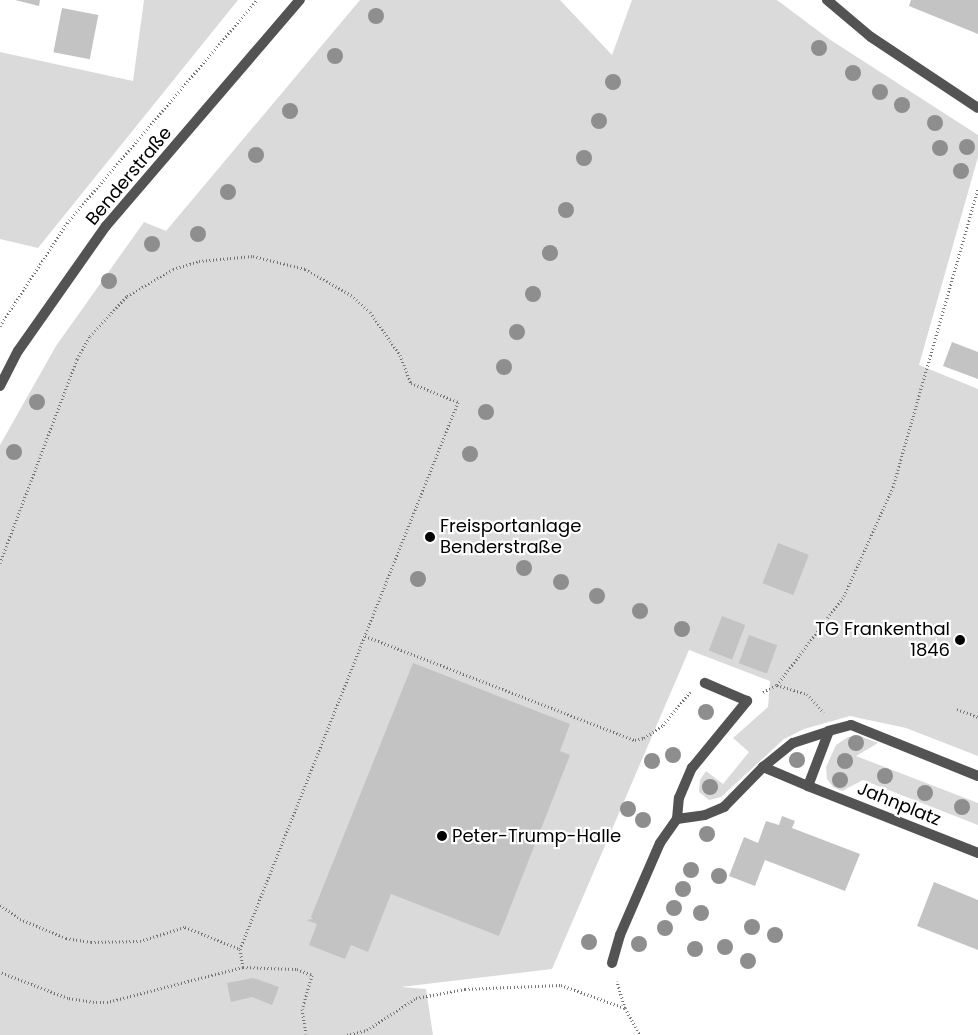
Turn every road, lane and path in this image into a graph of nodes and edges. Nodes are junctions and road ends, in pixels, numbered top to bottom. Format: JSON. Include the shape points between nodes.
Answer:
{"nodes":[{"id":1,"x":257,"y":0,"type":"edge"},
{"id":2,"x":300,"y":0,"type":"edge"},
{"id":3,"x":826,"y":0,"type":"edge"},
{"id":4,"x":978,"y":108,"type":"edge"},
{"id":5,"x":978,"y":189,"type":"edge"},
{"id":6,"x":0,"y":326,"type":"edge"},
{"id":7,"x":0,"y":386,"type":"edge"},
{"id":8,"x":0,"y":563,"type":"edge"},
{"id":9,"x":365,"y":636,"type":"junction"},
{"id":10,"x":705,"y":683,"type":"joint"},
{"id":11,"x":777,"y":686,"type":"junction"},
{"id":12,"x":747,"y":700,"type":"junction"},
{"id":13,"x":958,"y":709,"type":"dead end"},
{"id":14,"x":978,"y":717,"type":"edge"},
{"id":15,"x":829,"y":731,"type":"junction"},
{"id":16,"x":763,"y":767,"type":"junction"},
{"id":17,"x":978,"y":776,"type":"edge"},
{"id":18,"x":808,"y":786,"type":"junction"},
{"id":19,"x":678,"y":819,"type":"junction"},
{"id":20,"x":978,"y":853,"type":"edge"},
{"id":21,"x":0,"y":905,"type":"edge"},
{"id":22,"x":240,"y":949,"type":"junction"},
{"id":23,"x":612,"y":963,"type":"joint"},
{"id":24,"x":243,"y":967,"type":"junction"},
{"id":25,"x":0,"y":972,"type":"edge"},
{"id":26,"x":625,"y":1008,"type":"junction"},
{"id":27,"x":306,"y":1034,"type":"dead end"},
{"id":28,"x":347,"y":1035,"type":"edge"},
{"id":29,"x":640,"y":1035,"type":"edge"}],
"edges":[{"from":1,"to":6,"type":"path","via":[[67,223]]},
{"from":2,"to":7,"type":"street","name":"Benderstraße","via":[[106,226],[18,351]]},
{"from":3,"to":4,"type":"street","via":[[871,37]]},
{"from":5,"to":11,"type":"path","via":[[893,487],[844,596]]},
{"from":8,"to":9,"type":"path","via":[[77,359],[107,314],[149,280],[199,260],[253,256],[279,261],[305,269],[351,294],[386,333],[411,383],[458,402]]},
{"from":9,"to":10,"type":"path","via":[[635,740],[663,725],[699,681]]},
{"from":9,"to":22,"type":"path"},
{"from":10,"to":12,"type":"street"},
{"from":11,"to":12,"type":"path"},
{"from":11,"to":15,"type":"path","via":[[807,694],[824,710]]},
{"from":12,"to":19,"type":"street","via":[[692,768],[679,798]]},
{"from":13,"to":14,"type":"path"},
{"from":15,"to":16,"type":"street","via":[[793,743]]},
{"from":15,"to":17,"type":"street","via":[[851,725]]},
{"from":15,"to":18,"type":"street"},
{"from":16,"to":18,"type":"street","name":"Jahnplatz"},
{"from":16,"to":19,"type":"street","via":[[724,807],[705,815]]},
{"from":18,"to":20,"type":"street","name":"Jahnplatz"},
{"from":19,"to":23,"type":"street","via":[[660,843],[620,935]]},
{"from":21,"to":22,"type":"path","via":[[27,922],[66,938],[99,943],[140,941],[185,927]]},
{"from":22,"to":24,"type":"path"},
{"from":23,"to":26,"type":"path"},
{"from":24,"to":25,"type":"path","via":[[101,1002],[68,998]]},
{"from":24,"to":27,"type":"path","via":[[297,969],[312,975],[302,1009]]},
{"from":26,"to":28,"type":"path","via":[[561,985],[465,989],[416,998],[367,1030]]},
{"from":26,"to":29,"type":"path"}]}
